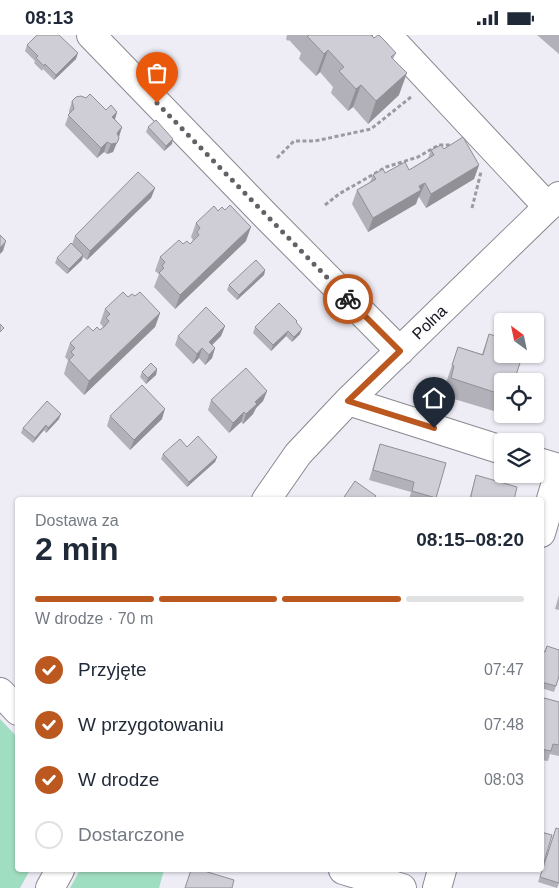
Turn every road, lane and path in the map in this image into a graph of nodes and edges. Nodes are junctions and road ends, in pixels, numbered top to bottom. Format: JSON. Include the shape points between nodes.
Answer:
{"nodes":[{"id":1,"x":91,"y":35,"type":"edge"},
{"id":2,"x":387,"y":35,"type":"edge"},
{"id":3,"x":412,"y":97,"type":"dead end"},
{"id":4,"x":456,"y":145,"type":"edge"},
{"id":5,"x":277,"y":158,"type":"dead end"},
{"id":6,"x":482,"y":170,"type":"dead end"},
{"id":7,"x":554,"y":202,"type":"edge"},
{"id":8,"x":324,"y":205,"type":"dead end"},
{"id":9,"x":472,"y":208,"type":"dead end"},
{"id":10,"x":400,"y":351,"type":"junction"},
{"id":11,"x":348,"y":401,"type":"junction"},
{"id":12,"x":494,"y":447,"type":"edge"},
{"id":13,"x":544,"y":464,"type":"edge"},
{"id":14,"x":559,"y":468,"type":"edge"},
{"id":15,"x":559,"y":473,"type":"edge"},
{"id":16,"x":268,"y":497,"type":"edge"},
{"id":17,"x":544,"y":523,"type":"edge"},
{"id":18,"x":0,"y":692,"type":"edge"},
{"id":19,"x":15,"y":708,"type":"edge"},
{"id":20,"x":59,"y":872,"type":"edge"},
{"id":21,"x":348,"y":872,"type":"edge"},
{"id":22,"x":441,"y":872,"type":"edge"},
{"id":23,"x":375,"y":884,"type":"edge"},
{"id":24,"x":50,"y":888,"type":"edge"},
{"id":25,"x":402,"y":888,"type":"edge"},
{"id":26,"x":437,"y":888,"type":"edge"}],
"edges":[{"from":1,"to":10,"type":"street"},
{"from":2,"to":7,"type":"street"},
{"from":3,"to":5,"type":"path","via":[[371,129],[315,141],[294,141]]},
{"from":4,"to":8,"type":"path","via":[[440,145],[418,157],[386,167]]},
{"from":6,"to":9,"type":"path"},
{"from":7,"to":10,"type":"street","name":"Polna"},
{"from":10,"to":11,"type":"street","name":"Polna"},
{"from":11,"to":12,"type":"street"},
{"from":11,"to":16,"type":"street","name":"Polna","via":[[298,454]]},
{"from":13,"to":14,"type":"street"},
{"from":15,"to":17,"type":"street"},
{"from":18,"to":19,"type":"street"},
{"from":20,"to":24,"type":"street"},
{"from":21,"to":23,"type":"street"},
{"from":22,"to":26,"type":"street"},
{"from":23,"to":25,"type":"street"}]}
